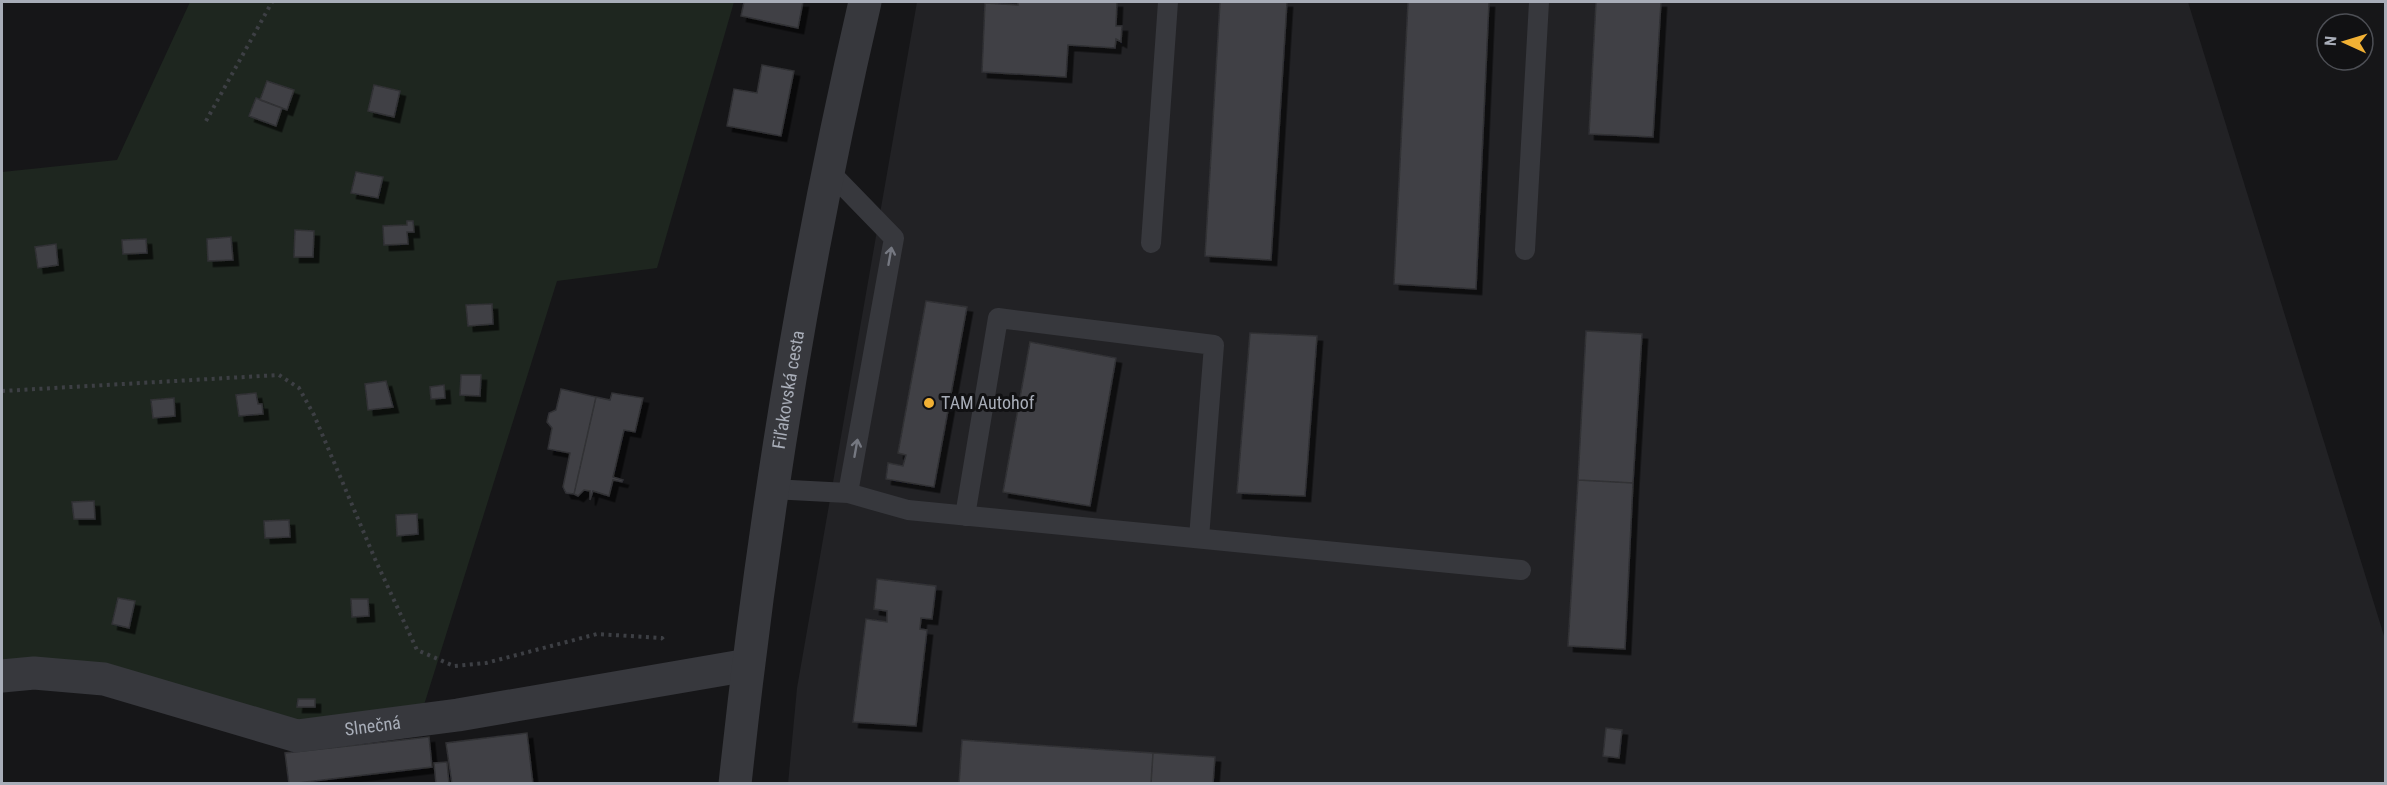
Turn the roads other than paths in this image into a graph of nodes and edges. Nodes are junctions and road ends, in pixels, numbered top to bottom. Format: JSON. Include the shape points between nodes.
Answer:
{"nodes":[{"id":1,"x":865,"y":2,"type":"edge"},
{"id":2,"x":1168,"y":2,"type":"edge"},
{"id":3,"x":1539,"y":2,"type":"edge"},
{"id":4,"x":827,"y":169,"type":"junction"},
{"id":5,"x":1151,"y":243,"type":"dead end"},
{"id":6,"x":1525,"y":250,"type":"dead end"},
{"id":7,"x":772,"y":489,"type":"junction"},
{"id":8,"x":848,"y":493,"type":"junction"},
{"id":9,"x":965,"y":516,"type":"junction"},
{"id":10,"x":1199,"y":538,"type":"junction"},
{"id":11,"x":1521,"y":570,"type":"dead end"},
{"id":12,"x":748,"y":665,"type":"junction"},
{"id":13,"x":2,"y":676,"type":"edge"},
{"id":14,"x":735,"y":783,"type":"edge"}],
"edges":[{"from":1,"to":4,"type":"street","name":"Fiľakovská cesta"},
{"from":2,"to":5,"type":"lane"},
{"from":3,"to":6,"type":"lane"},
{"from":4,"to":7,"type":"street","name":"Fiľakovská cesta"},
{"from":8,"to":4,"type":"lane","one_way":true,"via":[[894,238]]},
{"from":7,"to":8,"type":"lane"},
{"from":7,"to":12,"type":"street","name":"Fiľakovská cesta"},
{"from":8,"to":9,"type":"lane","via":[[909,510]]},
{"from":9,"to":10,"type":"lane"},
{"from":9,"to":10,"type":"lane","via":[[998,318],[1214,345]]},
{"from":10,"to":11,"type":"lane"},
{"from":12,"to":13,"type":"street","name":"Slnečná","via":[[458,715],[297,736],[104,679],[34,673]]},
{"from":12,"to":14,"type":"street","name":"Fiľakovská cesta"}]}
